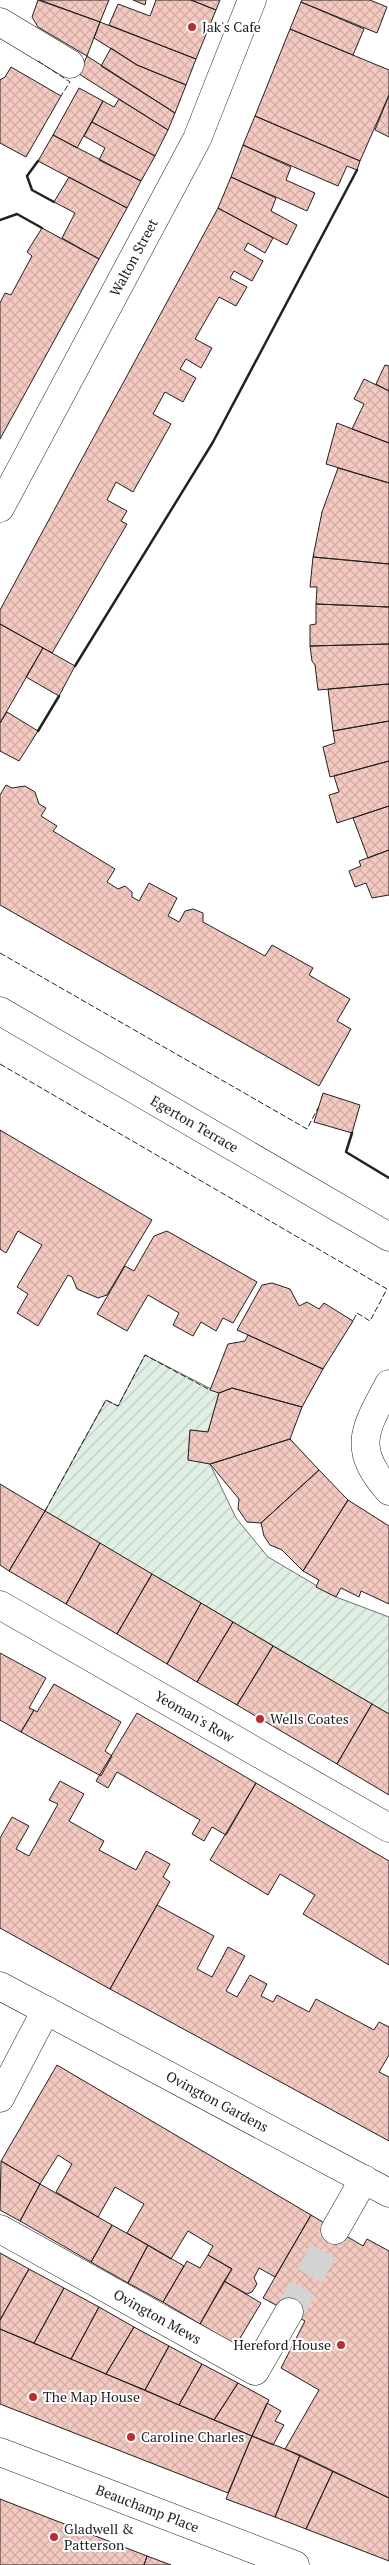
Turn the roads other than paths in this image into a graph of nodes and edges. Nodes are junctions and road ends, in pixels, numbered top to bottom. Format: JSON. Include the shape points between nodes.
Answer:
{"nodes":[{"id":1,"x":252,"y":0,"type":"edge"},
{"id":2,"x":0,"y":22,"type":"edge"},
{"id":3,"x":70,"y":64,"type":"dead end"},
{"id":4,"x":0,"y":508,"type":"edge"},
{"id":5,"x":0,"y":1011,"type":"edge"},
{"id":6,"x":389,"y":1237,"type":"edge"},
{"id":7,"x":389,"y":1384,"type":"edge"},
{"id":8,"x":389,"y":1491,"type":"edge"},
{"id":9,"x":0,"y":1606,"type":"edge"},
{"id":10,"x":389,"y":1828,"type":"edge"},
{"id":11,"x":0,"y":1986,"type":"edge"},
{"id":12,"x":46,"y":2010,"type":"junction"},
{"id":13,"x":0,"y":2098,"type":"edge"},
{"id":14,"x":364,"y":2179,"type":"junction"},
{"id":15,"x":389,"y":2193,"type":"edge"},
{"id":16,"x":0,"y":2229,"type":"edge"},
{"id":17,"x":335,"y":2230,"type":"tunnel mouth"},
{"id":18,"x":289,"y":2312,"type":"tunnel mouth"},
{"id":19,"x":0,"y":2452,"type":"edge"},
{"id":20,"x":294,"y":2565,"type":"edge"}],
"edges":[{"from":1,"to":4,"type":"street","name":"Walton Street","via":[[197,139]]},
{"from":2,"to":3,"type":"street"},
{"from":5,"to":6,"type":"street","name":"Egerton Terrace"},
{"from":7,"to":8,"type":"street","via":[[367,1424],[364,1447],[374,1474]]},
{"from":9,"to":10,"type":"street","name":"Yeoman's Row"},
{"from":11,"to":12,"type":"street","name":"Ovington Gardens"},
{"from":12,"to":13,"type":"street"},
{"from":12,"to":14,"type":"street","name":"Ovington Gardens"},
{"from":14,"to":15,"type":"street","name":"Ovington Gardens"},
{"from":14,"to":17,"type":"street"},
{"from":16,"to":18,"type":"street","name":"Ovington Mews","via":[[255,2372]]},
{"from":19,"to":20,"type":"street","name":"Beauchamp Place"}]}
